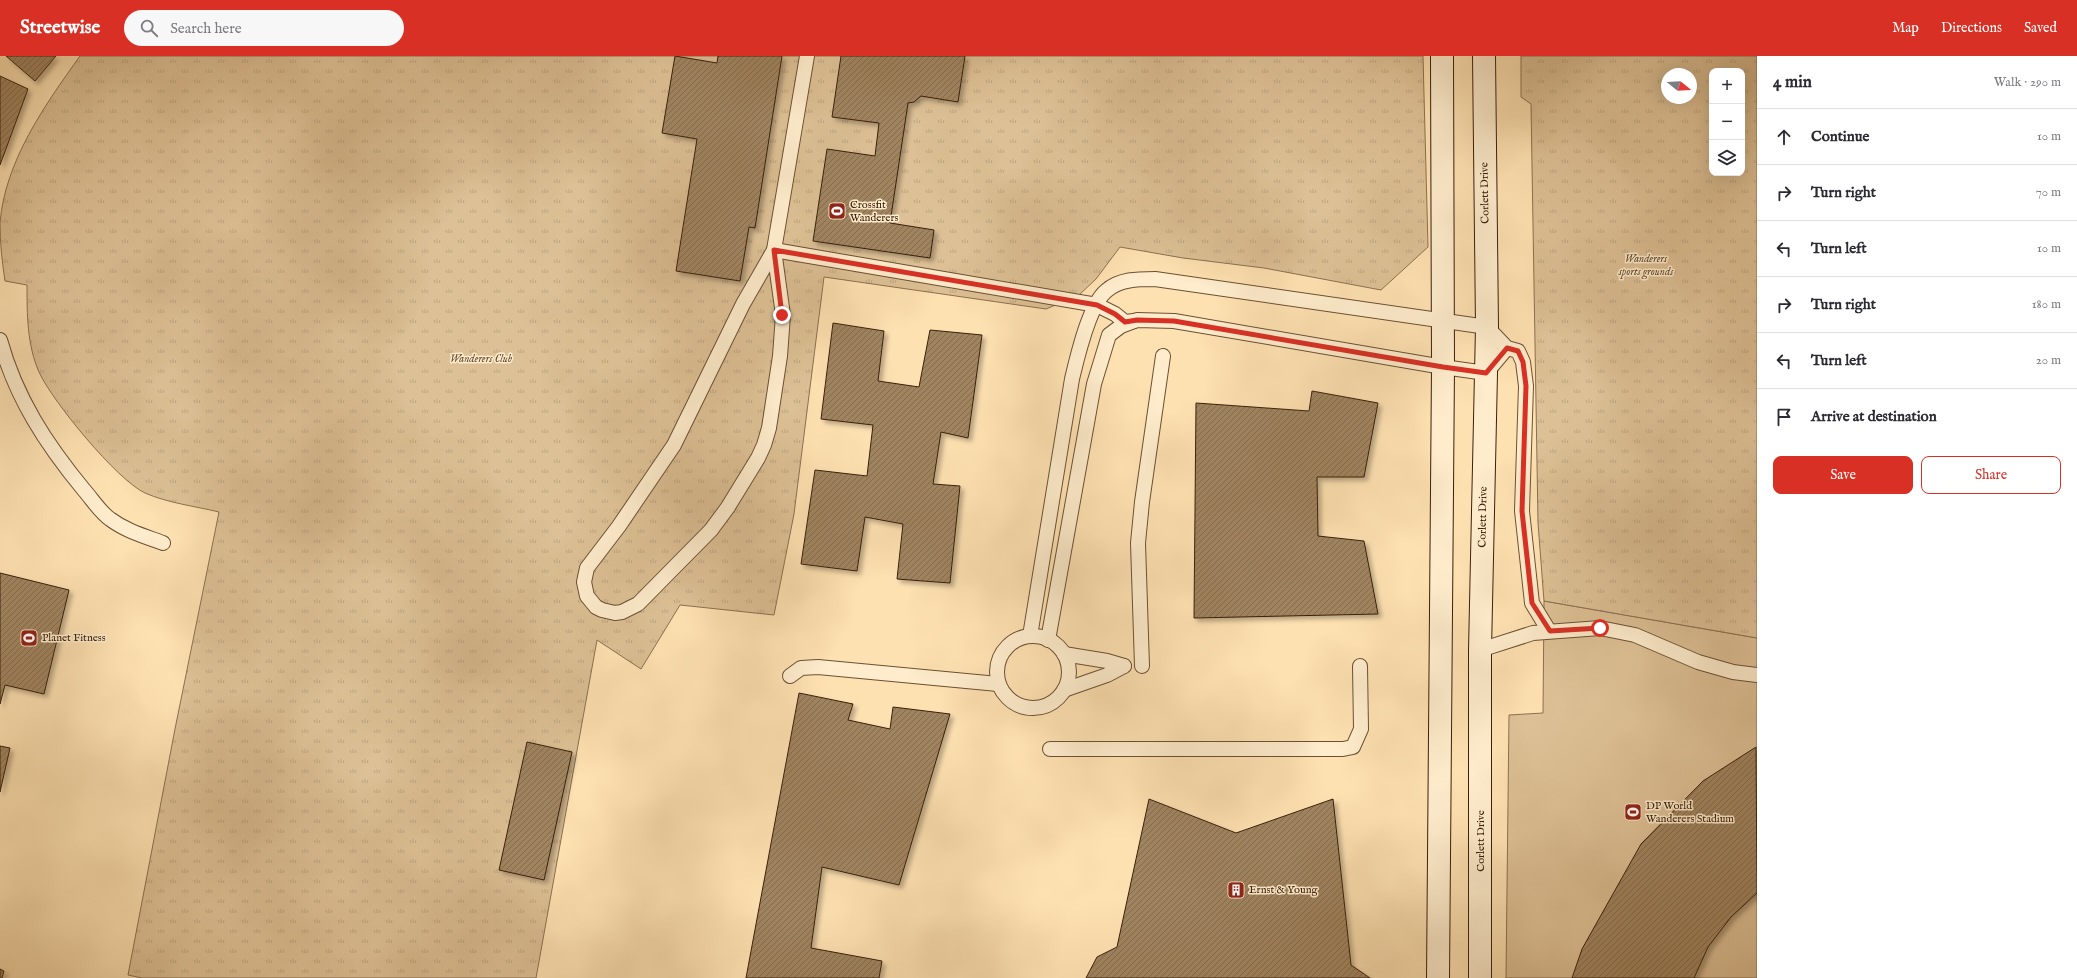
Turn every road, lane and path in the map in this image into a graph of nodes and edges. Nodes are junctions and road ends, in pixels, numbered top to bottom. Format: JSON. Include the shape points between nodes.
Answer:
{"nodes":[{"id":1,"x":807,"y":56,"type":"edge"},
{"id":2,"x":1442,"y":56,"type":"edge"},
{"id":3,"x":1484,"y":56,"type":"edge"},
{"id":4,"x":774,"y":250,"type":"junction"},
{"id":5,"x":1097,"y":305,"type":"junction"},
{"id":6,"x":1137,"y":320,"type":"junction"},
{"id":7,"x":1443,"y":322,"type":"junction"},
{"id":8,"x":1487,"y":327,"type":"junction"},
{"id":9,"x":0,"y":340,"type":"edge"},
{"id":10,"x":1507,"y":348,"type":"junction"},
{"id":11,"x":1163,"y":356,"type":"dead end"},
{"id":12,"x":1443,"y":367,"type":"junction"},
{"id":13,"x":1486,"y":373,"type":"junction"},
{"id":14,"x":163,"y":543,"type":"dead end"},
{"id":15,"x":1550,"y":631,"type":"junction"},
{"id":16,"x":1030,"y":636,"type":"junction"},
{"id":17,"x":1048,"y":640,"type":"junction"},
{"id":18,"x":1480,"y":650,"type":"junction"},
{"id":19,"x":1064,"y":654,"type":"junction"},
{"id":20,"x":1142,"y":666,"type":"dead end"},
{"id":21,"x":1360,"y":666,"type":"dead end"},
{"id":22,"x":1757,"y":675,"type":"edge"},
{"id":23,"x":790,"y":676,"type":"dead end"},
{"id":24,"x":998,"y":684,"type":"junction"},
{"id":25,"x":1064,"y":690,"type":"junction"},
{"id":26,"x":1050,"y":749,"type":"dead end"},
{"id":27,"x":1438,"y":978,"type":"edge"},
{"id":28,"x":1480,"y":978,"type":"edge"}],
"edges":[{"from":1,"to":4,"type":"lane"},
{"from":2,"to":7,"type":"main road"},
{"from":3,"to":8,"type":"main road","name":"Corlett Drive"},
{"from":4,"to":4,"type":"lane","via":[[782,315],[780,356],[769,428],[758,458],[711,530],[638,604],[622,612],[602,610],[587,596],[584,582],[587,568],[674,445],[743,304]]},
{"from":4,"to":5,"type":"lane"},
{"from":5,"to":6,"type":"lane","via":[[1125,322]]},
{"from":5,"to":7,"type":"lane","via":[[1105,291],[1120,283],[1136,279],[1155,279]]},
{"from":5,"to":16,"type":"lane","via":[[1088,321],[1072,379]]},
{"from":6,"to":12,"type":"lane","via":[[1174,321]]},
{"from":6,"to":17,"type":"lane","via":[[1121,326],[1108,335],[1096,377]]},
{"from":7,"to":8,"type":"lane"},
{"from":7,"to":12,"type":"main road"},
{"from":8,"to":10,"type":"lane"},
{"from":8,"to":13,"type":"main road","name":"Corlett Drive"},
{"from":9,"to":14,"type":"lane","via":[[4,357],[23,403],[56,456],[108,518],[130,532]]},
{"from":10,"to":13,"type":"lane"},
{"from":10,"to":15,"type":"lane","via":[[1518,351],[1523,362],[1526,386],[1522,511],[1532,603]]},
{"from":11,"to":20,"type":"lane","via":[[1138,543]]},
{"from":12,"to":13,"type":"lane"},
{"from":12,"to":27,"type":"main road"},
{"from":13,"to":18,"type":"main road","name":"Corlett Drive"},
{"from":15,"to":18,"type":"lane","via":[[1521,636]]},
{"from":15,"to":22,"type":"lane","via":[[1600,628],[1620,631],[1636,635],[1698,662],[1733,672]]},
{"from":16,"to":17,"type":"lane"},
{"from":16,"to":24,"type":"lane","via":[[1021,638],[1005,649],[998,665]]},
{"from":17,"to":19,"type":"lane","via":[[1055,643]]},
{"from":18,"to":28,"type":"main road","name":"Corlett Drive"},
{"from":19,"to":25,"type":"lane","via":[[1069,676]]},
{"from":19,"to":25,"type":"lane","via":[[1124,666],[1106,676]]},
{"from":21,"to":26,"type":"lane","via":[[1361,729],[1353,747]]},
{"from":23,"to":24,"type":"lane","via":[[801,668],[818,667]]},
{"from":24,"to":25,"type":"lane","via":[[1016,705],[1028,708],[1055,702]]}]}
